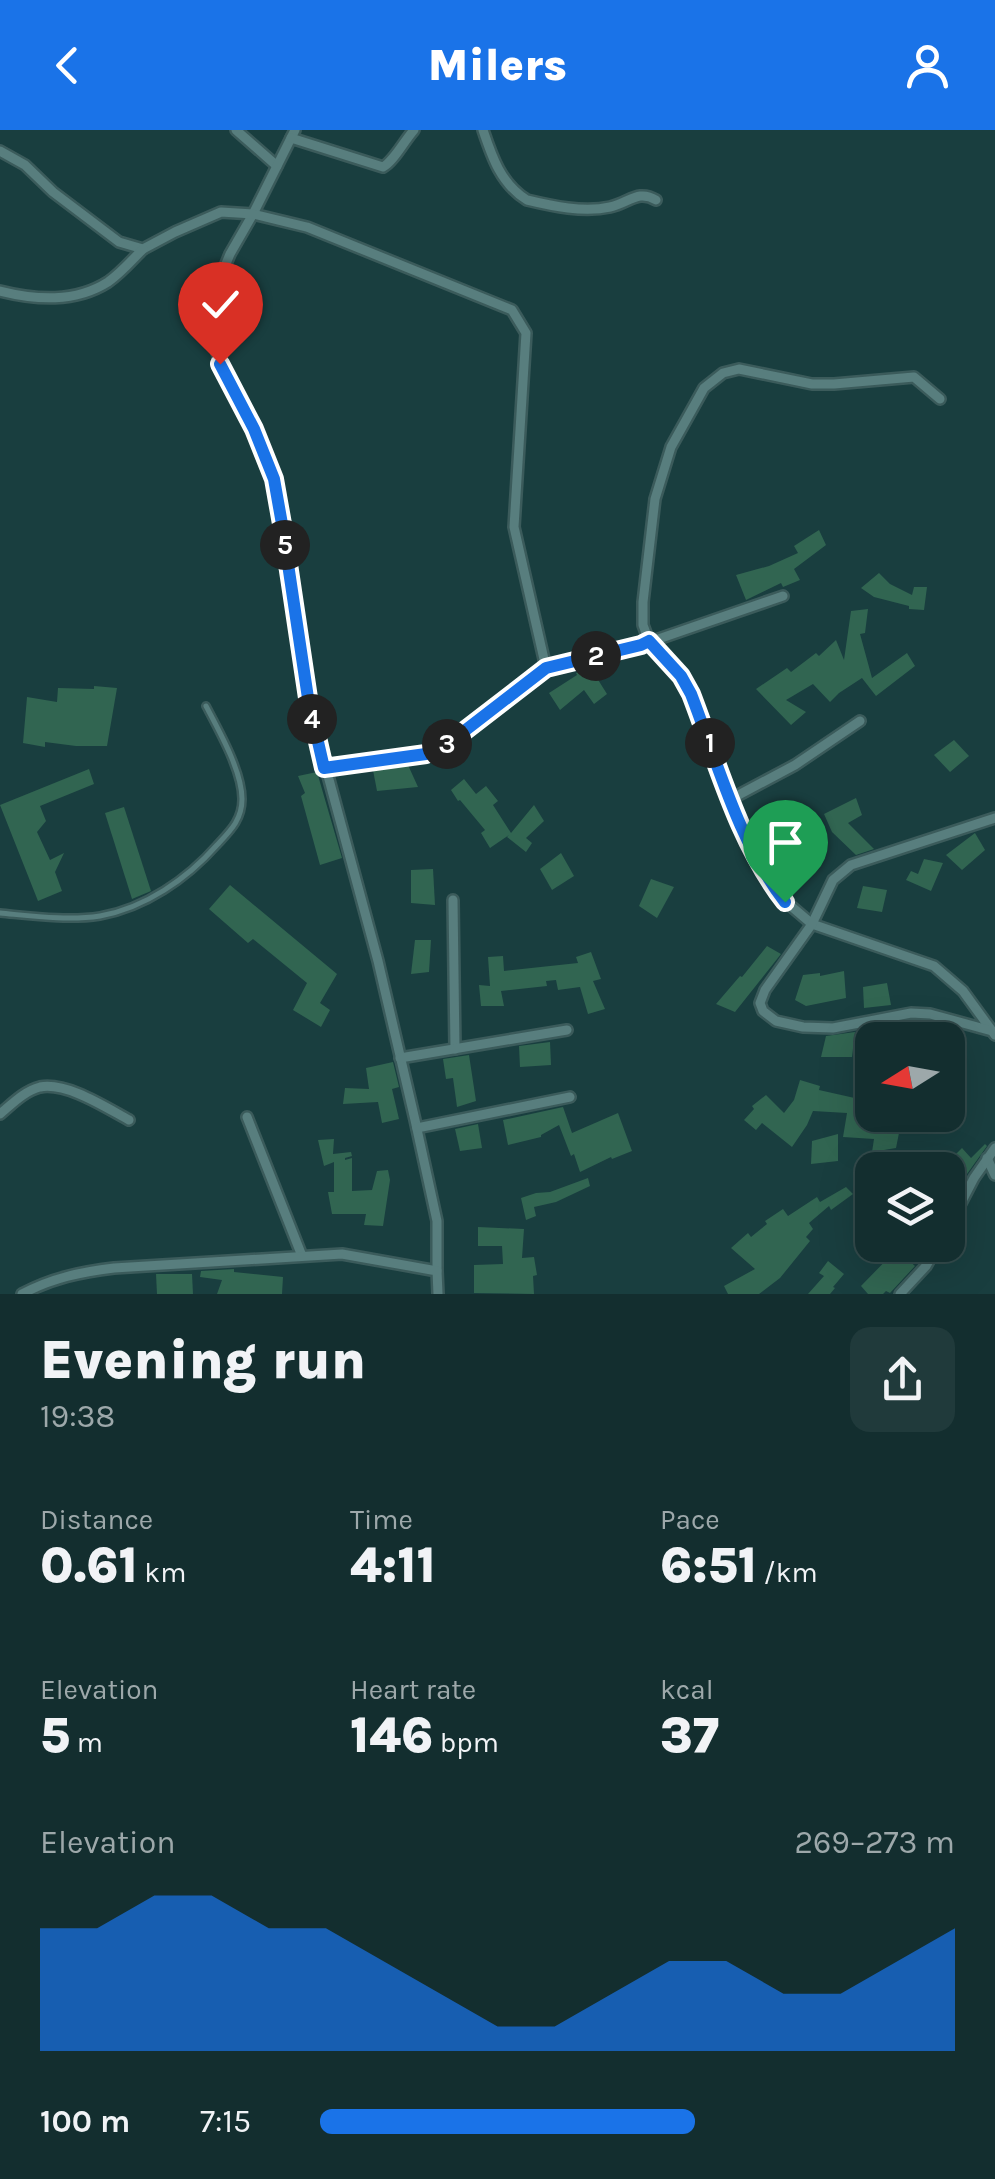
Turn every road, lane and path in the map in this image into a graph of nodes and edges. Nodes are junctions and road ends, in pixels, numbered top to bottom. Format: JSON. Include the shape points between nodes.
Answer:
{"nodes":[{"id":1,"x":236,"y":130,"type":"edge"},
{"id":2,"x":414,"y":130,"type":"edge"},
{"id":3,"x":483,"y":130,"type":"edge"},
{"id":4,"x":293,"y":134,"type":"edge"},
{"id":5,"x":0,"y":151,"type":"edge"},
{"id":6,"x":278,"y":166,"type":"junction"},
{"id":7,"x":656,"y":200,"type":"dead end"},
{"id":8,"x":253,"y":214,"type":"junction"},
{"id":9,"x":143,"y":249,"type":"junction"},
{"id":10,"x":0,"y":290,"type":"edge"},
{"id":11,"x":940,"y":399,"type":"dead end"},
{"id":12,"x":783,"y":596,"type":"dead end"},
{"id":13,"x":649,"y":641,"type":"junction"},
{"id":14,"x":546,"y":668,"type":"junction"},
{"id":15,"x":206,"y":706,"type":"dead end"},
{"id":16,"x":860,"y":721,"type":"dead end"},
{"id":17,"x":324,"y":768,"type":"junction"},
{"id":18,"x":731,"y":799,"type":"junction"},
{"id":19,"x":995,"y":818,"type":"edge"},
{"id":20,"x":454,"y":900,"type":"dead end"},
{"id":21,"x":0,"y":913,"type":"edge"},
{"id":22,"x":812,"y":924,"type":"junction"},
{"id":23,"x":568,"y":1030,"type":"dead end"},
{"id":24,"x":994,"y":1033,"type":"edge"},
{"id":25,"x":456,"y":1049,"type":"junction"},
{"id":26,"x":400,"y":1058,"type":"junction"},
{"id":27,"x":570,"y":1097,"type":"dead end"},
{"id":28,"x":0,"y":1114,"type":"edge"},
{"id":29,"x":247,"y":1116,"type":"dead end"},
{"id":30,"x":128,"y":1120,"type":"dead end"},
{"id":31,"x":417,"y":1128,"type":"junction"},
{"id":32,"x":995,"y":1148,"type":"edge"},
{"id":33,"x":986,"y":1158,"type":"junction"},
{"id":34,"x":995,"y":1175,"type":"edge"},
{"id":35,"x":965,"y":1197,"type":"edge"},
{"id":36,"x":302,"y":1256,"type":"junction"},
{"id":37,"x":928,"y":1262,"type":"edge"},
{"id":38,"x":438,"y":1271,"type":"junction"},
{"id":39,"x":910,"y":1286,"type":"junction"},
{"id":40,"x":22,"y":1294,"type":"edge"},
{"id":41,"x":438,"y":1294,"type":"edge"},
{"id":42,"x":900,"y":1294,"type":"edge"},
{"id":43,"x":921,"y":1294,"type":"edge"}],
"edges":[{"from":1,"to":6,"type":"street"},
{"from":2,"to":4,"type":"street","via":[[382,167]]},
{"from":3,"to":7,"type":"street","via":[[499,172],[527,200],[593,209],[640,194]]},
{"from":4,"to":6,"type":"street"},
{"from":5,"to":9,"type":"street","via":[[119,242]]},
{"from":6,"to":8,"type":"street"},
{"from":8,"to":9,"type":"street","via":[[221,212]]},
{"from":8,"to":14,"type":"street","via":[[307,227],[512,310],[526,333],[514,527]]},
{"from":8,"to":17,"type":"street","via":[[218,281],[209,321],[220,364],[274,479]]},
{"from":9,"to":10,"type":"street","via":[[108,282],[81,294],[33,298]]},
{"from":11,"to":13,"type":"street","via":[[909,376],[823,384],[739,369],[704,388],[671,447],[655,500],[643,602]]},
{"from":12,"to":13,"type":"street"},
{"from":13,"to":14,"type":"street"},
{"from":13,"to":18,"type":"street","via":[[691,694]]},
{"from":14,"to":17,"type":"street","via":[[442,747]]},
{"from":15,"to":21,"type":"lane","via":[[242,798],[239,821],[204,860],[120,912],[77,918]]},
{"from":16,"to":18,"type":"street"},
{"from":17,"to":26,"type":"street"},
{"from":18,"to":22,"type":"street","via":[[766,878]]},
{"from":19,"to":22,"type":"street","via":[[852,865],[834,880]]},
{"from":20,"to":25,"type":"street"},
{"from":22,"to":24,"type":"street","via":[[934,966]]},
{"from":22,"to":24,"type":"street","via":[[760,1003],[776,1021],[833,1028],[930,1014]]},
{"from":23,"to":25,"type":"street"},
{"from":25,"to":26,"type":"street"},
{"from":26,"to":31,"type":"street"},
{"from":27,"to":31,"type":"street"},
{"from":28,"to":30,"type":"street","via":[[40,1087],[88,1098]]},
{"from":29,"to":36,"type":"street"},
{"from":31,"to":38,"type":"street","via":[[436,1221]]},
{"from":32,"to":33,"type":"street"},
{"from":33,"to":34,"type":"street"},
{"from":33,"to":35,"type":"street"},
{"from":36,"to":38,"type":"street","via":[[342,1254]]},
{"from":36,"to":40,"type":"street","via":[[80,1272]]},
{"from":37,"to":39,"type":"street"},
{"from":38,"to":41,"type":"street"},
{"from":39,"to":42,"type":"street"},
{"from":39,"to":43,"type":"street"}]}
